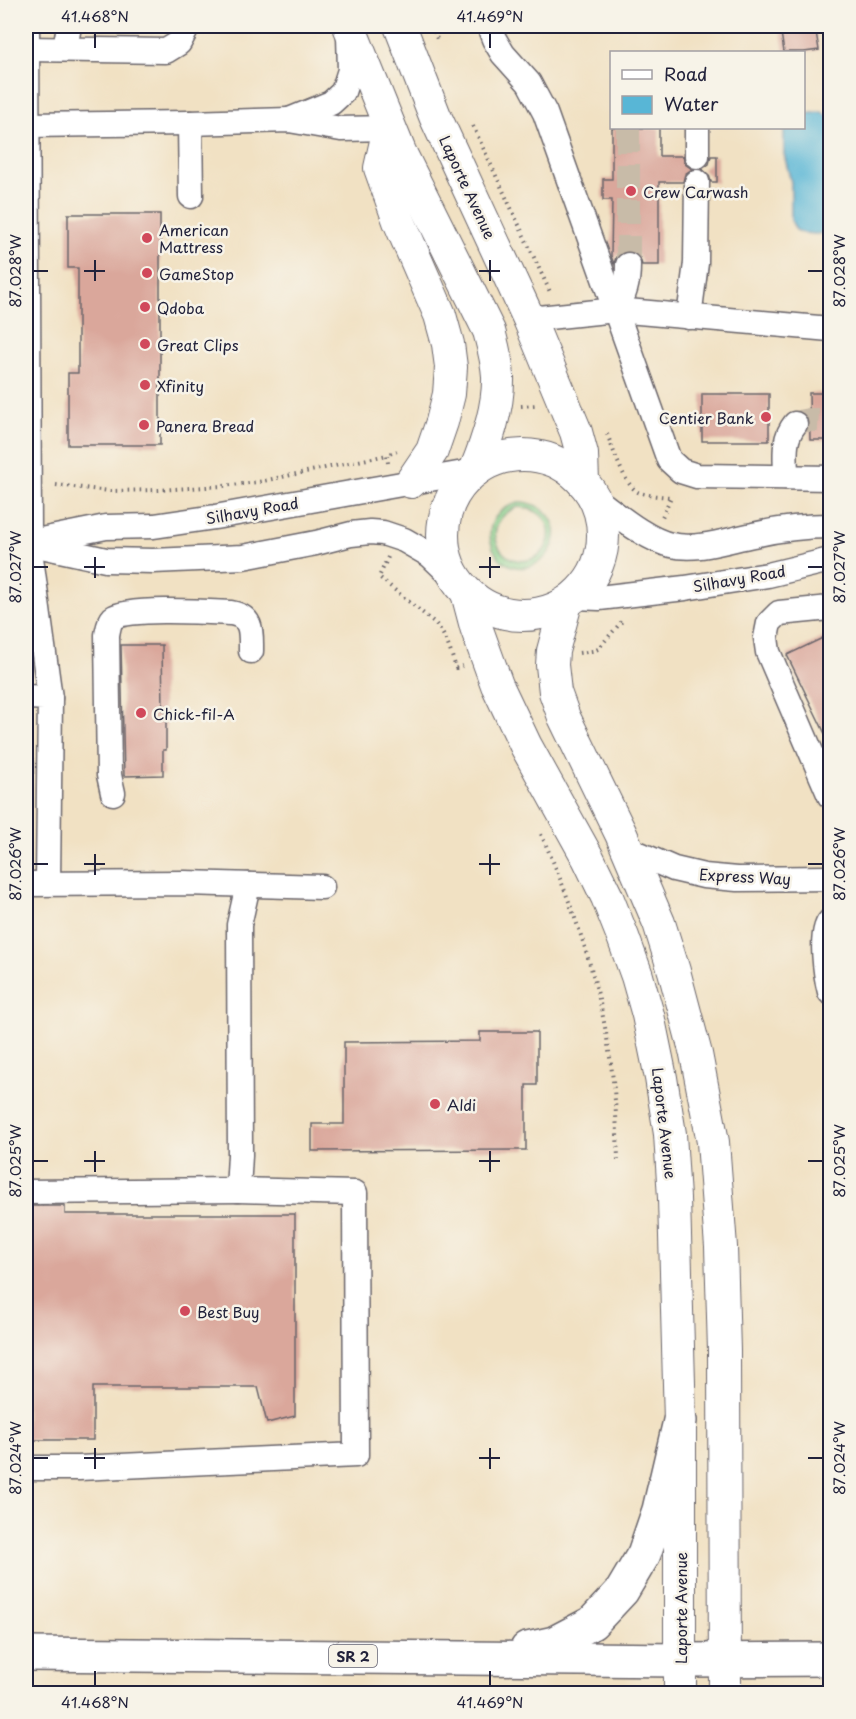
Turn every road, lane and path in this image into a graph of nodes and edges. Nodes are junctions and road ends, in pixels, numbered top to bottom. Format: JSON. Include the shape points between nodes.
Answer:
{"nodes":[{"id":1,"x":69,"y":26,"type":"edge"},
{"id":2,"x":188,"y":26,"type":"edge"},
{"id":3,"x":349,"y":26,"type":"edge"},
{"id":4,"x":400,"y":26,"type":"edge"},
{"id":5,"x":489,"y":26,"type":"edge"},
{"id":6,"x":27,"y":37,"type":"edge"},
{"id":7,"x":65,"y":49,"type":"junction"},
{"id":8,"x":289,"y":120,"type":"junction"},
{"id":9,"x":190,"y":123,"type":"junction"},
{"id":10,"x":26,"y":124,"type":"edge"},
{"id":11,"x":389,"y":128,"type":"junction"},
{"id":12,"x":697,"y":129,"type":"edge"},
{"id":13,"x":697,"y":156,"type":"dead end"},
{"id":14,"x":697,"y":182,"type":"dead end"},
{"id":15,"x":191,"y":196,"type":"dead end"},
{"id":16,"x":26,"y":255,"type":"edge"},
{"id":17,"x":628,"y":265,"type":"tunnel mouth"},
{"id":18,"x":616,"y":310,"type":"junction"},
{"id":19,"x":689,"y":317,"type":"junction"},
{"id":20,"x":529,"y":319,"type":"junction"},
{"id":21,"x":831,"y":329,"type":"edge"},
{"id":22,"x":547,"y":404,"type":"dead end"},
{"id":23,"x":512,"y":407,"type":"dead end"},
{"id":24,"x":795,"y":424,"type":"dead end"},
{"id":25,"x":387,"y":455,"type":"dead end"},
{"id":26,"x":475,"y":471,"type":"junction"},
{"id":27,"x":786,"y":477,"type":"junction"},
{"id":28,"x":831,"y":478,"type":"edge"},
{"id":29,"x":411,"y":482,"type":"junction"},
{"id":30,"x":56,"y":485,"type":"dead end"},
{"id":31,"x":588,"y":490,"type":"junction"},
{"id":32,"x":831,"y":526,"type":"edge"},
{"id":33,"x":27,"y":543,"type":"edge"},
{"id":34,"x":389,"y":553,"type":"dead end"},
{"id":35,"x":831,"y":560,"type":"edge"},
{"id":36,"x":768,"y":575,"type":"junction"},
{"id":37,"x":462,"y":586,"type":"junction"},
{"id":38,"x":570,"y":600,"type":"junction"},
{"id":39,"x":831,"y":608,"type":"edge"},
{"id":40,"x":779,"y":613,"type":"junction"},
{"id":41,"x":628,"y":616,"type":"dead end"},
{"id":42,"x":251,"y":651,"type":"dead end"},
{"id":43,"x":573,"y":653,"type":"dead end"},
{"id":44,"x":470,"y":663,"type":"dead end"},
{"id":45,"x":26,"y":697,"type":"edge"},
{"id":46,"x":50,"y":698,"type":"junction"},
{"id":47,"x":114,"y":793,"type":"dead end"},
{"id":48,"x":831,"y":796,"type":"edge"},
{"id":49,"x":538,"y":828,"type":"dead end"},
{"id":50,"x":628,"y":849,"type":"junction"},
{"id":51,"x":828,"y":877,"type":"edge"},
{"id":52,"x":37,"y":884,"type":"edge"},
{"id":53,"x":248,"y":885,"type":"junction"},
{"id":54,"x":322,"y":887,"type":"dead end"},
{"id":55,"x":831,"y":921,"type":"edge"},
{"id":56,"x":831,"y":992,"type":"edge"},
{"id":57,"x":618,"y":1161,"type":"dead end"},
{"id":58,"x":238,"y":1190,"type":"junction"},
{"id":59,"x":26,"y":1192,"type":"edge"},
{"id":60,"x":680,"y":1421,"type":"junction"},
{"id":61,"x":26,"y":1468,"type":"edge"},
{"id":62,"x":26,"y":1654,"type":"edge"},
{"id":63,"x":496,"y":1657,"type":"junction"},
{"id":64,"x":831,"y":1659,"type":"edge"},
{"id":65,"x":680,"y":1660,"type":"junction"},
{"id":66,"x":725,"y":1660,"type":"junction"},
{"id":67,"x":680,"y":1694,"type":"edge"},
{"id":68,"x":725,"y":1694,"type":"edge"}],
"edges":[{"from":1,"to":7,"type":"street"},
{"from":2,"to":7,"type":"street","via":[[179,43],[166,51]]},
{"from":3,"to":8,"type":"street","via":[[350,70],[343,92],[331,103]]},
{"from":3,"to":11,"type":"main road"},
{"from":4,"to":20,"type":"main road","name":"Laporte Avenue","via":[[435,116]]},
{"from":5,"to":18,"type":"street","via":[[503,54],[529,83],[545,113]]},
{"from":6,"to":7,"type":"street"},
{"from":6,"to":10,"type":"street"},
{"from":8,"to":9,"type":"street"},
{"from":8,"to":11,"type":"street","via":[[341,129]]},
{"from":9,"to":10,"type":"street"},
{"from":9,"to":15,"type":"street"},
{"from":10,"to":16,"type":"street"},
{"from":11,"to":26,"type":"main road","via":[[489,331],[496,353],[496,403]]},
{"from":11,"to":29,"type":"main road","via":[[380,168],[440,315],[451,367],[449,393],[432,451]]},
{"from":12,"to":13,"type":"street"},
{"from":14,"to":19,"type":"street","via":[[696,263]]},
{"from":16,"to":33,"type":"street"},
{"from":17,"to":18,"type":"street","via":[[628,282]]},
{"from":18,"to":19,"type":"street"},
{"from":18,"to":20,"type":"street"},
{"from":18,"to":27,"type":"street","via":[[669,460],[681,471],[697,476]]},
{"from":19,"to":21,"type":"street"},
{"from":20,"to":31,"type":"main road","name":"Laporte Avenue","via":[[576,432]]},
{"from":22,"to":23,"type":"path"},
{"from":24,"to":27,"type":"street","via":[[786,442]]},
{"from":25,"to":30,"type":"path","via":[[223,486],[110,491]]},
{"from":26,"to":29,"type":"street","name":"Silhavy Road"},
{"from":26,"to":31,"type":"main road","via":[[508,456],[535,456],[561,465]]},
{"from":26,"to":37,"type":"main road","via":[[456,490],[446,512],[443,535],[446,559]]},
{"from":27,"to":28,"type":"street"},
{"from":29,"to":33,"type":"street","name":"Silhavy Road","via":[[154,526],[106,526]]},
{"from":31,"to":32,"type":"street","via":[[616,514],[671,545],[701,546],[783,530]]},
{"from":31,"to":38,"type":"main road","via":[[601,517],[603,539],[590,580]]},
{"from":33,"to":37,"type":"street","via":[[106,560],[153,561],[243,557],[351,534],[383,533],[430,555]]},
{"from":33,"to":46,"type":"street"},
{"from":34,"to":44,"type":"path","via":[[379,577],[441,629],[456,668]]},
{"from":35,"to":36,"type":"street","name":"Silhavy Road"},
{"from":36,"to":38,"type":"street","name":"Silhavy Road"},
{"from":36,"to":40,"type":"street"},
{"from":37,"to":38,"type":"main road","via":[[481,604],[514,615],[550,611]]},
{"from":37,"to":60,"type":"main road","name":"Laporte Avenue","via":[[497,685],[607,897],[648,1016],[670,1134]]},
{"from":38,"to":50,"type":"main road","via":[[553,651],[555,692]]},
{"from":39,"to":40,"type":"street"},
{"from":40,"to":48,"type":"street","via":[[769,623],[768,652]]},
{"from":41,"to":43,"type":"path","via":[[598,649]]},
{"from":42,"to":47,"type":"street","via":[[251,630],[239,614],[132,612],[114,618],[107,635],[109,775]]},
{"from":45,"to":46,"type":"street"},
{"from":46,"to":52,"type":"street"},
{"from":49,"to":57,"type":"path","via":[[582,934],[596,991],[609,1050]]},
{"from":50,"to":51,"type":"street","name":"Express Way","via":[[674,869],[704,876]]},
{"from":50,"to":66,"type":"main road","via":[[674,971],[713,1142],[724,1351]]},
{"from":52,"to":53,"type":"street"},
{"from":53,"to":54,"type":"street"},
{"from":53,"to":58,"type":"street","via":[[239,925]]},
{"from":55,"to":56,"type":"street","via":[[826,925],[824,942]]},
{"from":58,"to":59,"type":"street"},
{"from":58,"to":61,"type":"street","via":[[355,1193],[356,1455]]},
{"from":60,"to":63,"type":"highway","via":[[644,1554],[622,1591],[592,1623],[554,1643]]},
{"from":60,"to":65,"type":"main road","name":"Laporte Avenue"},
{"from":62,"to":63,"type":"highway","number":"SR 2"},
{"from":63,"to":65,"type":"highway","number":"SR 2"},
{"from":64,"to":66,"type":"highway"},
{"from":65,"to":66,"type":"highway","number":"SR 2"},
{"from":65,"to":67,"type":"main road","name":"Laporte Avenue"},
{"from":66,"to":68,"type":"main road"}]}
